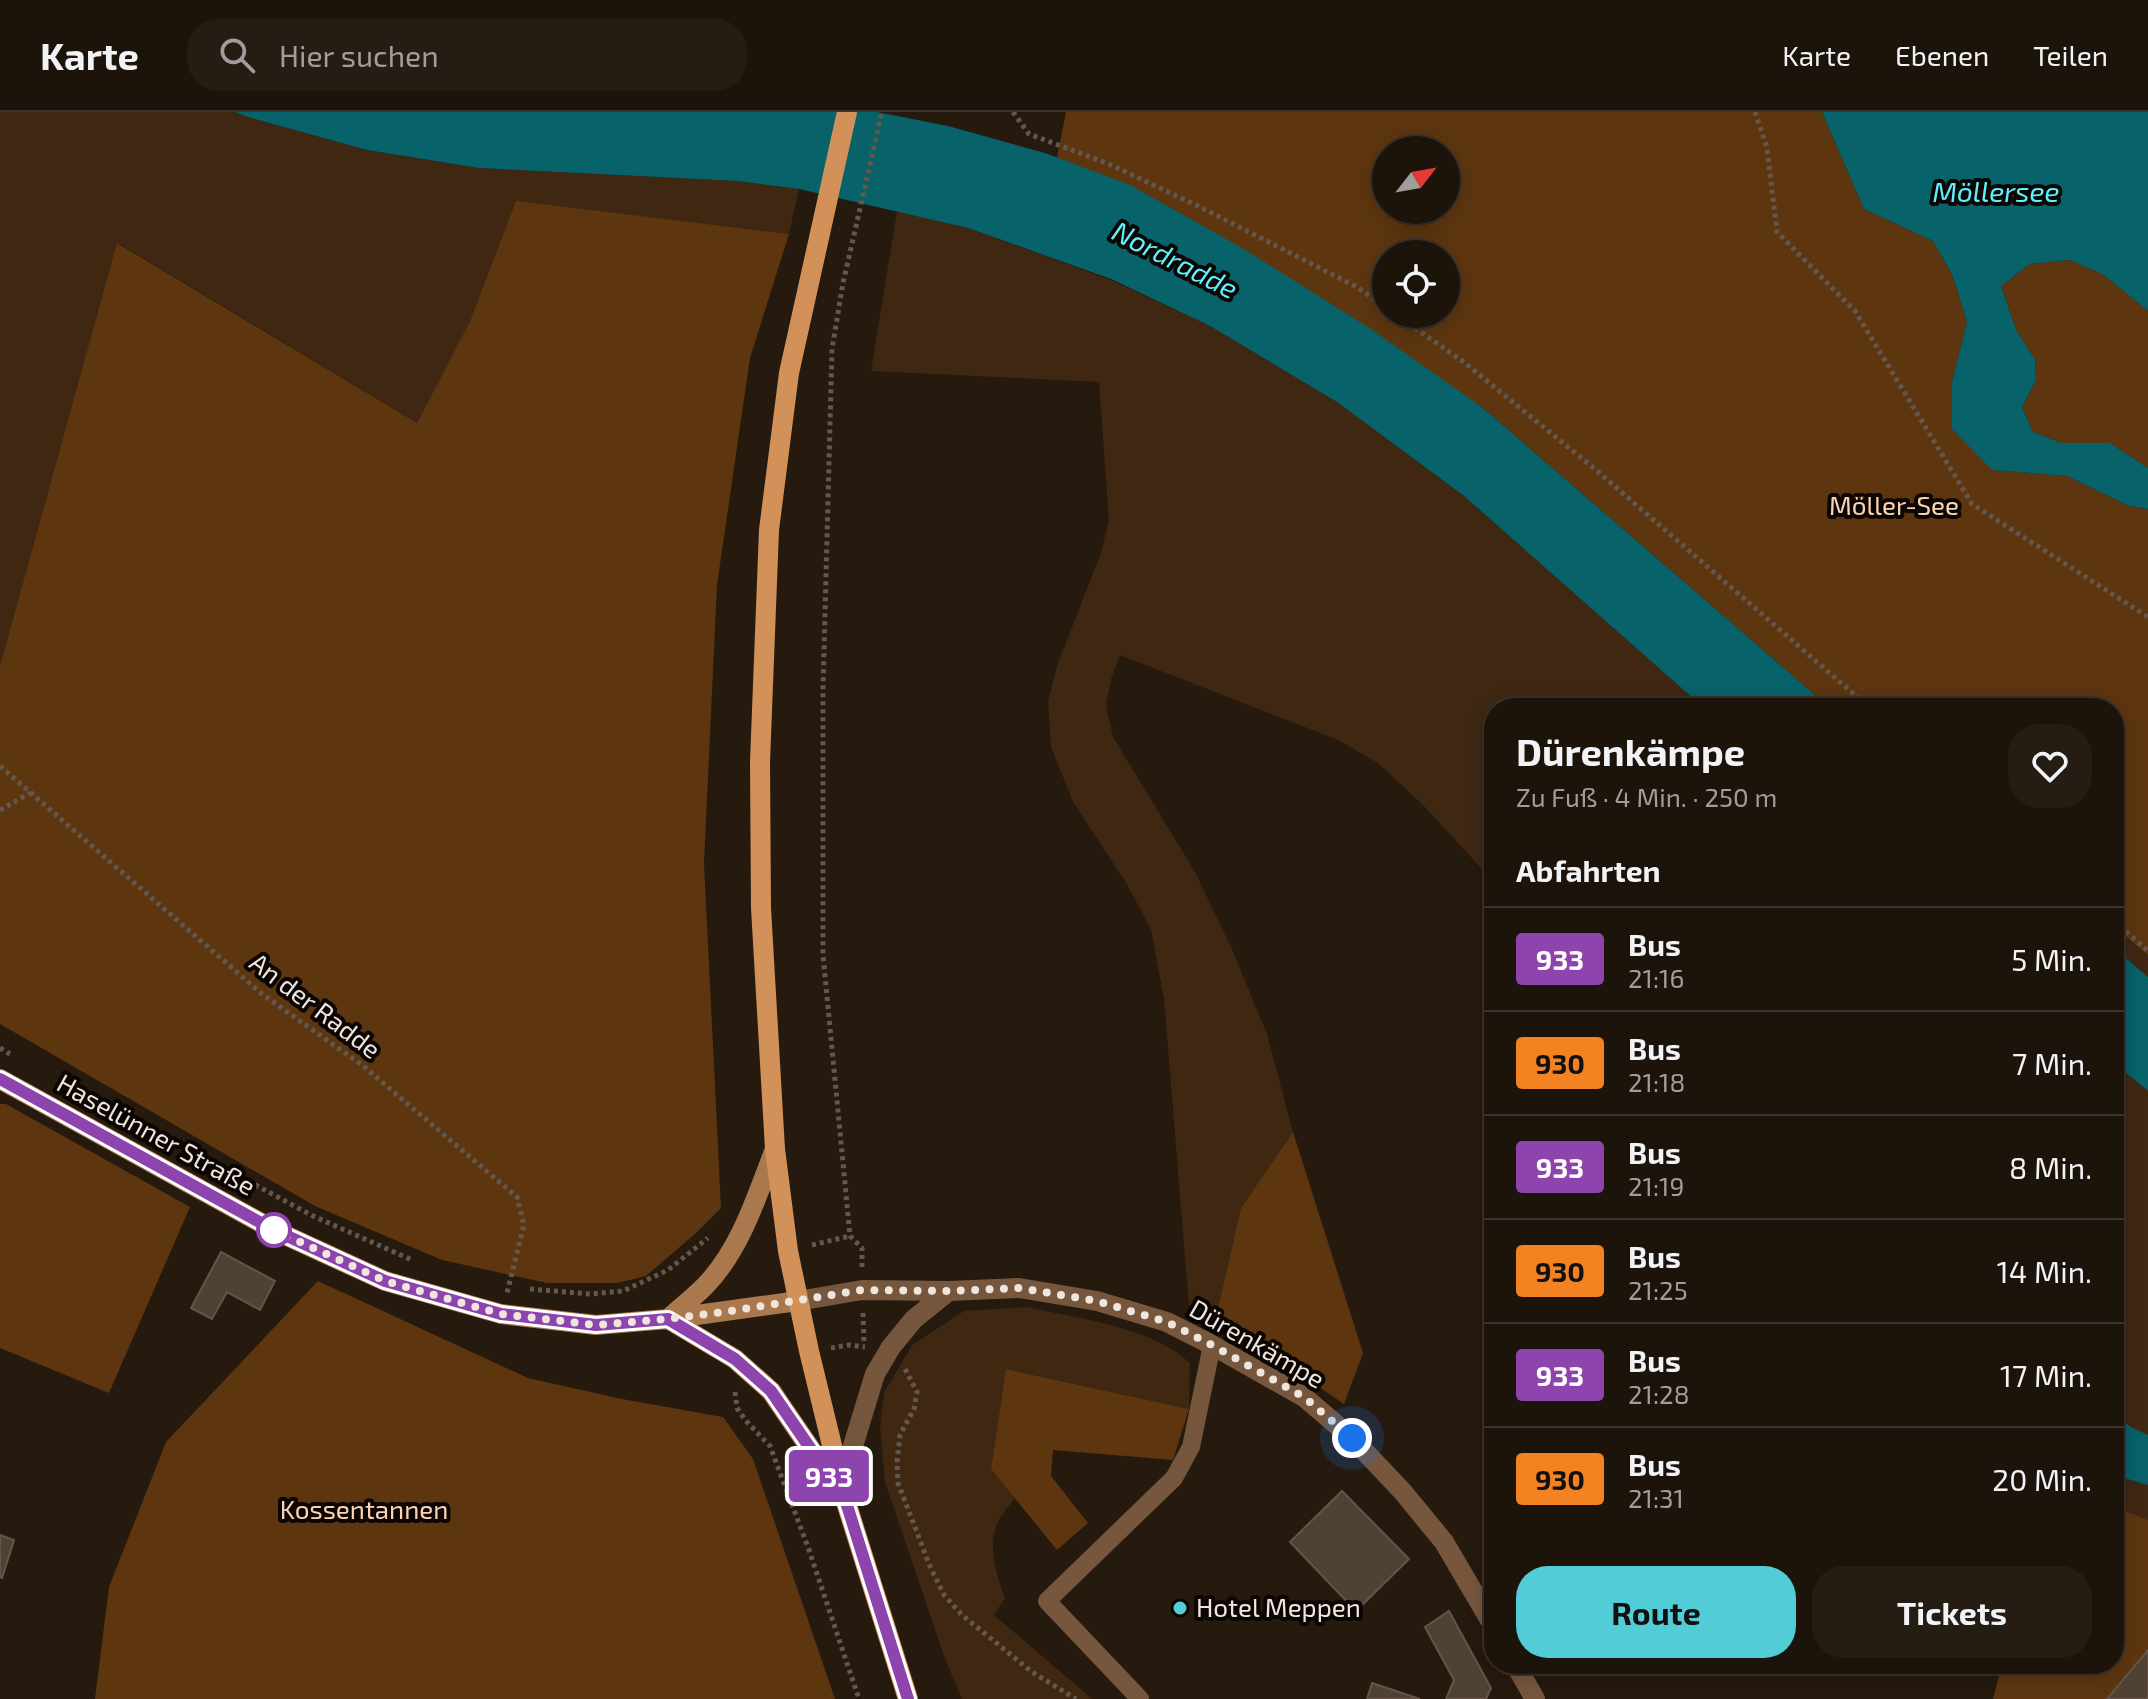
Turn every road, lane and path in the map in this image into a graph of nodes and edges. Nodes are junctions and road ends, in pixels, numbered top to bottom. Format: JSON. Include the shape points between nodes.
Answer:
{"nodes":[{"id":1,"x":847,"y":112,"type":"edge"},
{"id":2,"x":882,"y":112,"type":"edge"},
{"id":3,"x":1013,"y":112,"type":"edge"},
{"id":4,"x":1755,"y":112,"type":"edge"},
{"id":5,"x":1372,"y":298,"type":"edge"},
{"id":6,"x":1415,"y":328,"type":"edge"},
{"id":7,"x":2148,"y":617,"type":"edge"},
{"id":8,"x":1858,"y":698,"type":"edge"},
{"id":9,"x":0,"y":766,"type":"edge"},
{"id":10,"x":31,"y":793,"type":"junction"},
{"id":11,"x":0,"y":810,"type":"edge"},
{"id":12,"x":2124,"y":930,"type":"edge"},
{"id":13,"x":2148,"y":951,"type":"edge"},
{"id":14,"x":0,"y":1048,"type":"edge"},
{"id":15,"x":14,"y":1055,"type":"dead end"},
{"id":16,"x":0,"y":1079,"type":"edge"},
{"id":17,"x":68,"y":1085,"type":"dead end"},
{"id":18,"x":775,"y":1149,"type":"junction"},
{"id":19,"x":710,"y":1236,"type":"dead end"},
{"id":20,"x":417,"y":1263,"type":"dead end"},
{"id":21,"x":508,"y":1288,"type":"junction"},
{"id":22,"x":862,"y":1290,"type":"junction"},
{"id":23,"x":949,"y":1291,"type":"junction"},
{"id":24,"x":798,"y":1301,"type":"junction"},
{"id":25,"x":501,"y":1314,"type":"junction"},
{"id":26,"x":668,"y":1319,"type":"junction"},
{"id":27,"x":1212,"y":1345,"type":"junction"},
{"id":28,"x":884,"y":1358,"type":"junction"},
{"id":29,"x":734,"y":1388,"type":"dead end"},
{"id":30,"x":844,"y":1491,"type":"junction"},
{"id":31,"x":1484,"y":1610,"type":"edge"},
{"id":32,"x":1521,"y":1674,"type":"edge"},
{"id":33,"x":859,"y":1699,"type":"edge"},
{"id":34,"x":908,"y":1699,"type":"edge"},
{"id":35,"x":1076,"y":1699,"type":"edge"},
{"id":36,"x":1140,"y":1699,"type":"edge"},
{"id":37,"x":1535,"y":1699,"type":"edge"}],
"edges":[{"from":1,"to":18,"type":"main road","via":[[789,373],[769,530],[760,762],[761,908]]},
{"from":2,"to":22,"type":"path","via":[[832,349],[823,689],[823,955],[850,1236],[862,1248]]},
{"from":3,"to":5,"type":"path","via":[[1029,134],[1198,206]]},
{"from":4,"to":7,"type":"path","via":[[1767,148],[1777,232],[1855,311],[1972,504]]},
{"from":6,"to":8,"type":"path","via":[[1596,470]]},
{"from":9,"to":10,"type":"path","name":"An der Radde"},
{"from":10,"to":11,"type":"path"},
{"from":10,"to":21,"type":"path","name":"An der Radde","via":[[262,994],[362,1065],[517,1197],[524,1225]]},
{"from":12,"to":13,"type":"path"},
{"from":14,"to":15,"type":"path"},
{"from":16,"to":25,"type":"street","name":"Haselünner Straße","via":[[274,1230],[385,1281]]},
{"from":17,"to":20,"type":"path","via":[[313,1216]]},
{"from":18,"to":24,"type":"main road"},
{"from":18,"to":26,"type":"street","via":[[743,1230],[707,1284]]},
{"from":19,"to":21,"type":"path","via":[[668,1270],[623,1291]]},
{"from":21,"to":25,"type":"path","name":"An der Radde"},
{"from":22,"to":23,"type":"street","name":"Dürenkämpe"},
{"from":22,"to":24,"type":"street","name":"Dürenkämpe"},
{"from":22,"to":28,"type":"path","via":[[865,1347]]},
{"from":23,"to":27,"type":"street","name":"Dürenkämpe","via":[[1019,1288],[1097,1301],[1167,1322]]},
{"from":23,"to":28,"type":"street","via":[[914,1319]]},
{"from":24,"to":26,"type":"street","name":"Haselünner Straße"},
{"from":24,"to":30,"type":"main road"},
{"from":25,"to":26,"type":"street","name":"Haselünner Straße","via":[[596,1325]]},
{"from":26,"to":30,"type":"street","via":[[735,1359],[771,1391]]},
{"from":27,"to":31,"type":"street","name":"Dürenkämpe","via":[[1304,1397],[1352,1438],[1444,1542]]},
{"from":27,"to":36,"type":"lane","via":[[1191,1447],[1174,1478],[1047,1601]]},
{"from":28,"to":30,"type":"street","via":[[875,1374]]},
{"from":28,"to":35,"type":"path","via":[[907,1370],[917,1392],[900,1435],[898,1483],[944,1595],[1032,1672]]},
{"from":29,"to":33,"type":"path","via":[[737,1408],[770,1446]]},
{"from":30,"to":34,"type":"main road"},
{"from":32,"to":37,"type":"street"}]}
